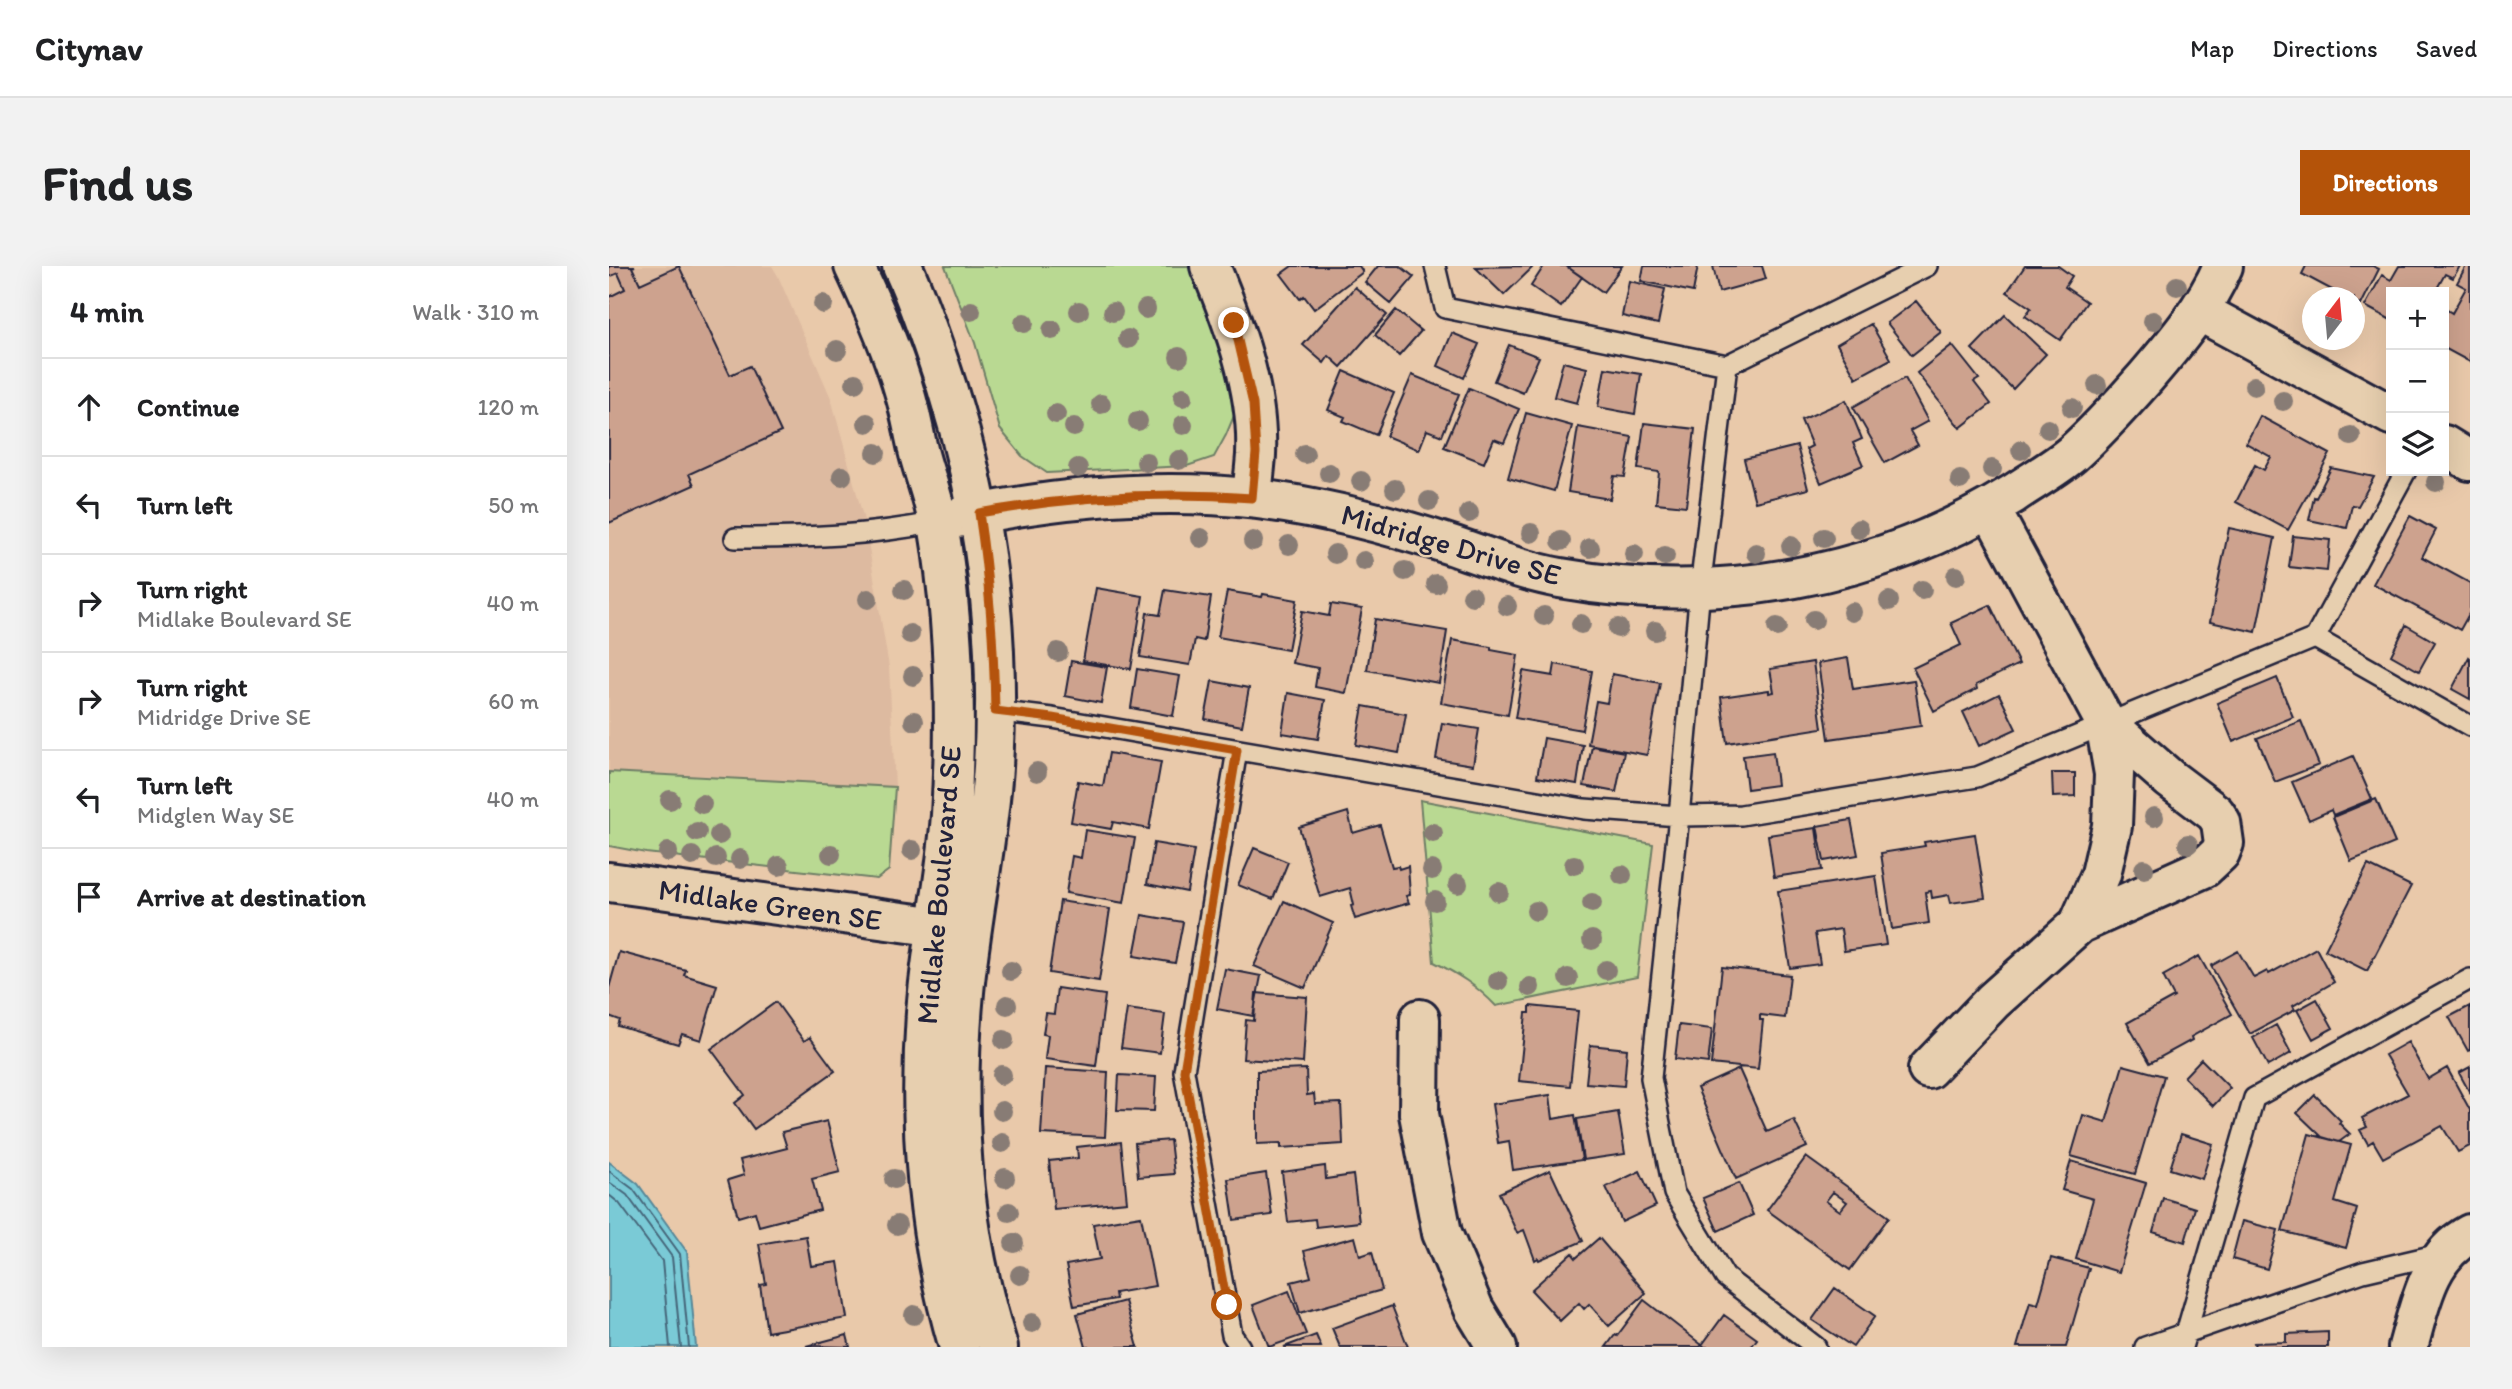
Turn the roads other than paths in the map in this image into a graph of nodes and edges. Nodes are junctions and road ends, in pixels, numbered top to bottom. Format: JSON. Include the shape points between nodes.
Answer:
{"nodes":[{"id":1,"x":854,"y":266,"type":"edge"},
{"id":2,"x":902,"y":266,"type":"edge"},
{"id":3,"x":1210,"y":266,"type":"edge"},
{"id":4,"x":1435,"y":266,"type":"edge"},
{"id":5,"x":1927,"y":266,"type":"edge"},
{"id":6,"x":2223,"y":266,"type":"edge"},
{"id":7,"x":2199,"y":311,"type":"junction"},
{"id":8,"x":1727,"y":365,"type":"junction"},
{"id":9,"x":2387,"y":413,"type":"edge"},
{"id":10,"x":2449,"y":448,"type":"edge"},
{"id":11,"x":2470,"y":461,"type":"edge"},
{"id":12,"x":2403,"y":476,"type":"edge"},
{"id":13,"x":1252,"y":498,"type":"junction"},
{"id":14,"x":1990,"y":508,"type":"junction"},
{"id":15,"x":979,"y":513,"type":"junction"},
{"id":16,"x":938,"y":522,"type":"junction"},
{"id":17,"x":735,"y":538,"type":"dead end"},
{"id":18,"x":1700,"y":589,"type":"junction"},
{"id":19,"x":2315,"y":638,"type":"junction"},
{"id":20,"x":995,"y":711,"type":"junction"},
{"id":21,"x":2105,"y":722,"type":"junction"},
{"id":22,"x":2470,"y":726,"type":"edge"},
{"id":23,"x":1237,"y":750,"type":"junction"},
{"id":24,"x":1679,"y":816,"type":"junction"},
{"id":25,"x":609,"y":882,"type":"edge"},
{"id":26,"x":2079,"y":924,"type":"junction"},
{"id":27,"x":955,"y":930,"type":"junction"},
{"id":28,"x":2470,"y":979,"type":"edge"},
{"id":29,"x":1420,"y":1019,"type":"dead end"},
{"id":30,"x":1928,"y":1069,"type":"dead end"},
{"id":31,"x":2458,"y":1243,"type":"edge"},
{"id":32,"x":2184,"y":1340,"type":"edge"},
{"id":33,"x":959,"y":1347,"type":"edge"},
{"id":34,"x":998,"y":1347,"type":"edge"},
{"id":35,"x":1240,"y":1347,"type":"edge"},
{"id":36,"x":1497,"y":1347,"type":"edge"},
{"id":37,"x":1816,"y":1347,"type":"edge"},
{"id":38,"x":2145,"y":1347,"type":"edge"},
{"id":39,"x":2408,"y":1347,"type":"edge"}],
"edges":[{"from":1,"to":16,"type":"street","name":"Midlake Boulevard SE","via":[[905,393]]},
{"from":2,"to":15,"type":"street","name":"Midlake Boulevard SE","via":[[952,398]]},
{"from":3,"to":13,"type":"street","via":[[1234,323],[1253,404],[1256,453]]},
{"from":4,"to":8,"type":"lane","via":[[1445,307]]},
{"from":5,"to":8,"type":"lane"},
{"from":6,"to":7,"type":"street","name":"Midridge Drive SE"},
{"from":7,"to":9,"type":"street"},
{"from":7,"to":14,"type":"street","name":"Midridge Drive SE","via":[[2135,390],[2071,455]]},
{"from":8,"to":18,"type":"lane"},
{"from":10,"to":11,"type":"street"},
{"from":12,"to":19,"type":"lane"},
{"from":13,"to":15,"type":"street","name":"Midridge Drive SE","via":[[1126,496]]},
{"from":13,"to":18,"type":"street","name":"Midridge Drive SE","via":[[1351,515],[1560,578]]},
{"from":14,"to":18,"type":"street","name":"Midridge Drive SE","via":[[1946,530],[1817,575]]},
{"from":14,"to":21,"type":"street"},
{"from":15,"to":16,"type":"street","name":"Midridge Drive SE"},
{"from":15,"to":20,"type":"street","name":"Midlake Boulevard SE","via":[[989,579]]},
{"from":16,"to":17,"type":"lane","via":[[822,538]]},
{"from":16,"to":27,"type":"street","name":"Midlake Boulevard SE","via":[[949,616]]},
{"from":18,"to":24,"type":"lane"},
{"from":19,"to":21,"type":"lane"},
{"from":19,"to":22,"type":"lane"},
{"from":20,"to":23,"type":"lane"},
{"from":20,"to":27,"type":"street","name":"Midlake Boulevard SE","via":[[991,792]]},
{"from":21,"to":24,"type":"lane","via":[[1977,776],[1741,815]]},
{"from":21,"to":26,"type":"street","via":[[2114,774],[2112,826],[2101,874]]},
{"from":21,"to":26,"type":"street","via":[[2215,813],[2224,843],[2204,868]]},
{"from":23,"to":24,"type":"lane","via":[[1584,809]]},
{"from":23,"to":35,"type":"lane","via":[[1184,1071],[1232,1335]]},
{"from":24,"to":37,"type":"lane","via":[[1651,1078],[1674,1193],[1724,1277]]},
{"from":25,"to":27,"type":"street","name":"Midlake Green SE"},
{"from":26,"to":30,"type":"street"},
{"from":27,"to":33,"type":"street","name":"Midlake Boulevard SE","via":[[926,1012],[923,1074],[929,1199]]},
{"from":27,"to":34,"type":"street","name":"Midlake Boulevard SE","via":[[964,990],[959,1107],[963,1166],[969,1222]]},
{"from":28,"to":32,"type":"lane","via":[[2253,1097]]},
{"from":29,"to":36,"type":"street","via":[[1419,1114],[1442,1233],[1474,1310]]},
{"from":31,"to":32,"type":"lane","via":[[2363,1272]]},
{"from":31,"to":39,"type":"street","via":[[2432,1271]]},
{"from":32,"to":38,"type":"lane"}]}
